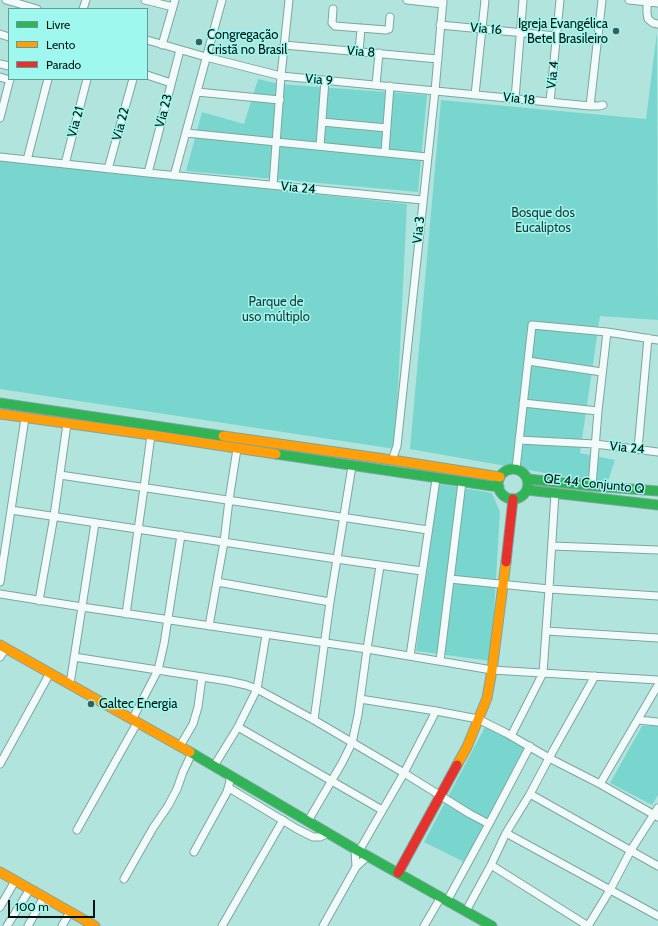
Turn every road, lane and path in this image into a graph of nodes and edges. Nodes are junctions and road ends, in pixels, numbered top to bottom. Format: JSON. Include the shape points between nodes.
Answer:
{"nodes":[{"id":1,"x":6,"y":0,"type":"edge"},
{"id":2,"x":145,"y":0,"type":"edge"},
{"id":3,"x":222,"y":0,"type":"edge"},
{"id":4,"x":289,"y":0,"type":"edge"},
{"id":5,"x":407,"y":0,"type":"edge"},
{"id":6,"x":485,"y":0,"type":"edge"},
{"id":7,"x":523,"y":0,"type":"edge"},
{"id":8,"x":560,"y":0,"type":"edge"},
{"id":9,"x":602,"y":0,"type":"edge"},
{"id":10,"x":629,"y":0,"type":"edge"},
{"id":11,"x":443,"y":2,"type":"edge"},
{"id":12,"x":647,"y":2,"type":"junction"},
{"id":13,"x":658,"y":3,"type":"edge"},
{"id":14,"x":174,"y":4,"type":"edge"},
{"id":15,"x":31,"y":8,"type":"edge"},
{"id":16,"x":333,"y":9,"type":"dead end"},
{"id":17,"x":390,"y":17,"type":"dead end"},
{"id":18,"x":658,"y":24,"type":"edge"},
{"id":19,"x":440,"y":26,"type":"junction"},
{"id":20,"x":361,"y":28,"type":"junction"},
{"id":21,"x":482,"y":29,"type":"junction"},
{"id":22,"x":520,"y":32,"type":"junction"},
{"id":23,"x":556,"y":36,"type":"junction"},
{"id":24,"x":148,"y":40,"type":"edge"},
{"id":25,"x":162,"y":45,"type":"junction"},
{"id":26,"x":284,"y":45,"type":"junction"},
{"id":27,"x":180,"y":50,"type":"junction"},
{"id":28,"x":359,"y":52,"type":"junction"},
{"id":29,"x":379,"y":53,"type":"junction"},
{"id":30,"x":206,"y":57,"type":"junction"},
{"id":31,"x":438,"y":60,"type":"junction"},
{"id":32,"x":148,"y":75,"type":"edge"},
{"id":33,"x":281,"y":76,"type":"junction"},
{"id":34,"x":10,"y":80,"type":"edge"},
{"id":35,"x":48,"y":80,"type":"edge"},
{"id":36,"x":88,"y":80,"type":"edge"},
{"id":37,"x":133,"y":80,"type":"edge"},
{"id":38,"x":325,"y":80,"type":"junction"},
{"id":39,"x":171,"y":82,"type":"junction"},
{"id":40,"x":376,"y":84,"type":"junction"},
{"id":41,"x":390,"y":86,"type":"junction"},
{"id":42,"x":435,"y":90,"type":"junction"},
{"id":43,"x":197,"y":92,"type":"junction"},
{"id":44,"x":475,"y":95,"type":"junction"},
{"id":45,"x":515,"y":99,"type":"junction"},
{"id":46,"x":280,"y":100,"type":"junction"},
{"id":47,"x":550,"y":102,"type":"junction"},
{"id":48,"x":603,"y":105,"type":"dead end"},
{"id":49,"x":590,"y":106,"type":"junction"},
{"id":50,"x":0,"y":118,"type":"edge"},
{"id":51,"x":322,"y":122,"type":"junction"},
{"id":52,"x":387,"y":128,"type":"junction"},
{"id":53,"x":186,"y":133,"type":"junction"},
{"id":54,"x":276,"y":142,"type":"junction"},
{"id":55,"x":320,"y":146,"type":"junction"},
{"id":56,"x":385,"y":152,"type":"junction"},
{"id":57,"x":0,"y":157,"type":"edge"},
{"id":58,"x":427,"y":157,"type":"junction"},
{"id":59,"x":26,"y":160,"type":"junction"},
{"id":60,"x":66,"y":164,"type":"junction"},
{"id":61,"x":108,"y":169,"type":"junction"},
{"id":62,"x":148,"y":173,"type":"junction"},
{"id":63,"x":174,"y":176,"type":"junction"},
{"id":64,"x":273,"y":185,"type":"junction"},
{"id":65,"x":422,"y":200,"type":"junction"},
{"id":66,"x":607,"y":332,"type":"junction"},
{"id":67,"x":648,"y":338,"type":"junction"},
{"id":68,"x":658,"y":340,"type":"edge"},
{"id":69,"x":528,"y":361,"type":"junction"},
{"id":70,"x":602,"y":372,"type":"junction"},
{"id":71,"x":0,"y":402,"type":"edge"},
{"id":72,"x":523,"y":403,"type":"junction"},
{"id":73,"x":598,"y":411,"type":"junction"},
{"id":74,"x":0,"y":414,"type":"edge"},
{"id":75,"x":25,"y":418,"type":"junction"},
{"id":76,"x":67,"y":424,"type":"junction"},
{"id":77,"x":151,"y":435,"type":"junction"},
{"id":78,"x":519,"y":440,"type":"junction"},
{"id":79,"x":595,"y":444,"type":"junction"},
{"id":80,"x":237,"y":449,"type":"junction"},
{"id":81,"x":638,"y":449,"type":"junction"},
{"id":82,"x":299,"y":452,"type":"junction"},
{"id":83,"x":658,"y":452,"type":"edge"},
{"id":84,"x":392,"y":460,"type":"junction"},
{"id":85,"x":352,"y":466,"type":"junction"},
{"id":86,"x":516,"y":469,"type":"junction"},
{"id":87,"x":60,"y":474,"type":"junction"},
{"id":88,"x":500,"y":477,"type":"junction"},
{"id":89,"x":436,"y":478,"type":"junction"},
{"id":90,"x":528,"y":479,"type":"junction"},
{"id":91,"x":462,"y":482,"type":"junction"},
{"id":92,"x":592,"y":486,"type":"junction"},
{"id":93,"x":498,"y":487,"type":"junction"},
{"id":94,"x":144,"y":488,"type":"junction"},
{"id":95,"x":528,"y":490,"type":"junction"},
{"id":96,"x":658,"y":492,"type":"edge"},
{"id":97,"x":555,"y":493,"type":"junction"},
{"id":98,"x":513,"y":499,"type":"junction"},
{"id":99,"x":229,"y":500,"type":"junction"},
{"id":100,"x":658,"y":505,"type":"edge"},
{"id":101,"x":11,"y":510,"type":"junction"},
{"id":102,"x":54,"y":516,"type":"junction"},
{"id":103,"x":344,"y":517,"type":"junction"},
{"id":104,"x":95,"y":523,"type":"junction"},
{"id":105,"x":138,"y":529,"type":"junction"},
{"id":106,"x":428,"y":530,"type":"junction"},
{"id":107,"x":181,"y":535,"type":"junction"},
{"id":108,"x":224,"y":542,"type":"junction"},
{"id":109,"x":552,"y":546,"type":"junction"},
{"id":110,"x":658,"y":550,"type":"edge"},
{"id":111,"x":336,"y":559,"type":"junction"},
{"id":112,"x":380,"y":566,"type":"junction"},
{"id":113,"x":422,"y":571,"type":"junction"},
{"id":114,"x":450,"y":579,"type":"junction"},
{"id":115,"x":0,"y":582,"type":"edge"},
{"id":116,"x":217,"y":582,"type":"junction"},
{"id":117,"x":504,"y":584,"type":"junction"},
{"id":118,"x":549,"y":589,"type":"junction"},
{"id":119,"x":0,"y":594,"type":"edge"},
{"id":120,"x":658,"y":596,"type":"edge"},
{"id":121,"x":39,"y":600,"type":"junction"},
{"id":122,"x":330,"y":602,"type":"junction"},
{"id":123,"x":82,"y":607,"type":"junction"},
{"id":124,"x":126,"y":614,"type":"junction"},
{"id":125,"x":167,"y":620,"type":"junction"},
{"id":126,"x":209,"y":626,"type":"junction"},
{"id":127,"x":546,"y":631,"type":"junction"},
{"id":128,"x":266,"y":635,"type":"junction"},
{"id":129,"x":658,"y":638,"type":"edge"},
{"id":130,"x":324,"y":643,"type":"junction"},
{"id":131,"x":3,"y":646,"type":"edge"},
{"id":132,"x":367,"y":649,"type":"junction"},
{"id":133,"x":410,"y":656,"type":"junction"},
{"id":134,"x":0,"y":657,"type":"edge"},
{"id":135,"x":74,"y":657,"type":"junction"},
{"id":136,"x":440,"y":661,"type":"junction"},
{"id":137,"x":158,"y":670,"type":"junction"},
{"id":138,"x":492,"y":670,"type":"junction"},
{"id":139,"x":543,"y":673,"type":"junction"},
{"id":140,"x":50,"y":674,"type":"junction"},
{"id":141,"x":595,"y":676,"type":"junction"},
{"id":142,"x":202,"y":677,"type":"junction"},
{"id":143,"x":658,"y":680,"type":"edge"},
{"id":144,"x":70,"y":684,"type":"junction"},
{"id":145,"x":658,"y":685,"type":"edge"},
{"id":146,"x":257,"y":689,"type":"junction"},
{"id":147,"x":360,"y":699,"type":"junction"},
{"id":148,"x":436,"y":711,"type":"junction"},
{"id":149,"x":478,"y":719,"type":"junction"},
{"id":150,"x":314,"y":720,"type":"junction"},
{"id":151,"x":638,"y":720,"type":"junction"},
{"id":152,"x":135,"y":721,"type":"junction"},
{"id":153,"x":658,"y":722,"type":"edge"},
{"id":154,"x":238,"y":727,"type":"junction"},
{"id":155,"x":511,"y":736,"type":"junction"},
{"id":156,"x":352,"y":743,"type":"junction"},
{"id":157,"x":180,"y":746,"type":"junction"},
{"id":158,"x":530,"y":746,"type":"junction"},
{"id":159,"x":192,"y":753,"type":"junction"},
{"id":160,"x":549,"y":758,"type":"junction"},
{"id":161,"x":0,"y":764,"type":"edge"},
{"id":162,"x":214,"y":766,"type":"junction"},
{"id":163,"x":404,"y":773,"type":"junction"},
{"id":164,"x":229,"y":775,"type":"junction"},
{"id":165,"x":331,"y":781,"type":"junction"},
{"id":166,"x":600,"y":784,"type":"junction"},
{"id":167,"x":229,"y":788,"type":"junction"},
{"id":168,"x":530,"y":794,"type":"junction"},
{"id":169,"x":441,"y":796,"type":"junction"},
{"id":170,"x":658,"y":808,"type":"edge"},
{"id":171,"x":382,"y":810,"type":"junction"},
{"id":172,"x":656,"y":816,"type":"edge"},
{"id":173,"x":283,"y":820,"type":"junction"},
{"id":174,"x":308,"y":821,"type":"junction"},
{"id":175,"x":489,"y":824,"type":"junction"},
{"id":176,"x":78,"y":830,"type":"dead end"},
{"id":177,"x":329,"y":833,"type":"junction"},
{"id":178,"x":506,"y":834,"type":"junction"},
{"id":179,"x":357,"y":850,"type":"junction"},
{"id":180,"x":631,"y":850,"type":"junction"},
{"id":181,"x":194,"y":852,"type":"dead end"},
{"id":182,"x":368,"y":856,"type":"junction"},
{"id":183,"x":491,"y":865,"type":"junction"},
{"id":184,"x":658,"y":866,"type":"edge"},
{"id":185,"x":356,"y":867,"type":"junction"},
{"id":186,"x":0,"y":872,"type":"edge"},
{"id":187,"x":398,"y":873,"type":"junction"},
{"id":188,"x":124,"y":879,"type":"dead end"},
{"id":189,"x":15,"y":881,"type":"junction"},
{"id":190,"x":30,"y":889,"type":"junction"},
{"id":191,"x":610,"y":890,"type":"junction"},
{"id":192,"x":44,"y":897,"type":"junction"},
{"id":193,"x":444,"y":899,"type":"junction"},
{"id":194,"x":0,"y":907,"type":"edge"},
{"id":195,"x":466,"y":911,"type":"junction"},
{"id":196,"x":70,"y":912,"type":"junction"},
{"id":197,"x":658,"y":916,"type":"edge"},
{"id":198,"x":479,"y":923,"type":"edge"},
{"id":199,"x":7,"y":926,"type":"edge"},
{"id":200,"x":28,"y":926,"type":"edge"},
{"id":201,"x":62,"y":926,"type":"edge"},
{"id":202,"x":95,"y":926,"type":"edge"},
{"id":203,"x":222,"y":926,"type":"edge"},
{"id":204,"x":323,"y":926,"type":"edge"},
{"id":205,"x":424,"y":926,"type":"edge"},
{"id":206,"x":492,"y":926,"type":"edge"},
{"id":207,"x":588,"y":926,"type":"edge"}],
"edges":[{"from":1,"to":15,"type":"street"},
{"from":2,"to":14,"type":"street"},
{"from":3,"to":30,"type":"street"},
{"from":4,"to":26,"type":"street"},
{"from":5,"to":11,"type":"street"},
{"from":6,"to":21,"type":"street"},
{"from":7,"to":22,"type":"street"},
{"from":8,"to":23,"type":"street","name":"Via 4"},
{"from":9,"to":49,"type":"street"},
{"from":10,"to":12,"type":"street"},
{"from":11,"to":19,"type":"street","name":"Via 3"},
{"from":12,"to":13,"type":"street"},
{"from":12,"to":18,"type":"street","via":[[648,19]]},
{"from":14,"to":25,"type":"street"},
{"from":16,"to":20,"type":"street","via":[[334,25]]},
{"from":17,"to":20,"type":"street","via":[[388,30]]},
{"from":19,"to":21,"type":"street","name":"Via 16"},
{"from":19,"to":31,"type":"street","name":"Via 3"},
{"from":20,"to":28,"type":"street"},
{"from":21,"to":22,"type":"street","name":"Via 16"},
{"from":21,"to":44,"type":"street"},
{"from":22,"to":23,"type":"street","name":"Via 16"},
{"from":22,"to":45,"type":"street"},
{"from":23,"to":47,"type":"street","name":"Via 4"},
{"from":24,"to":25,"type":"street","name":"Via 9"},
{"from":25,"to":27,"type":"street","name":"Via 9"},
{"from":26,"to":28,"type":"street","name":"Via 8"},
{"from":26,"to":33,"type":"street"},
{"from":27,"to":30,"type":"street","name":"Via 9"},
{"from":27,"to":39,"type":"street","name":"Via 23"},
{"from":28,"to":29,"type":"street","name":"Via 8"},
{"from":29,"to":31,"type":"street","name":"Via 8"},
{"from":29,"to":40,"type":"street"},
{"from":30,"to":33,"type":"street","name":"Via 9"},
{"from":30,"to":43,"type":"street"},
{"from":31,"to":42,"type":"street","name":"Via 3"},
{"from":32,"to":39,"type":"street"},
{"from":33,"to":38,"type":"street","name":"Via 9"},
{"from":33,"to":46,"type":"street"},
{"from":34,"to":50,"type":"street"},
{"from":35,"to":59,"type":"street"},
{"from":36,"to":60,"type":"street","name":"Via 21"},
{"from":37,"to":61,"type":"street","name":"Via 22"},
{"from":38,"to":40,"type":"street","name":"Via 9"},
{"from":38,"to":51,"type":"street"},
{"from":39,"to":62,"type":"street","name":"Via 23"},
{"from":40,"to":41,"type":"street","name":"Via 9"},
{"from":41,"to":42,"type":"street","name":"Via 9"},
{"from":41,"to":52,"type":"street"},
{"from":42,"to":44,"type":"street","name":"Via 18"},
{"from":42,"to":58,"type":"street","name":"Via 3"},
{"from":43,"to":46,"type":"street"},
{"from":43,"to":53,"type":"street"},
{"from":44,"to":45,"type":"street","name":"Via 18"},
{"from":45,"to":47,"type":"street","name":"Via 18"},
{"from":46,"to":54,"type":"street"},
{"from":47,"to":49,"type":"street","name":"Via 18"},
{"from":48,"to":49,"type":"street","name":"Via 18"},
{"from":51,"to":52,"type":"street"},
{"from":51,"to":55,"type":"street"},
{"from":52,"to":56,"type":"street"},
{"from":53,"to":54,"type":"street"},
{"from":53,"to":63,"type":"street"},
{"from":54,"to":55,"type":"street"},
{"from":54,"to":64,"type":"street"},
{"from":55,"to":56,"type":"street"},
{"from":56,"to":58,"type":"street"},
{"from":57,"to":59,"type":"street","name":"Via 24"},
{"from":58,"to":65,"type":"street","name":"Via 3"},
{"from":59,"to":60,"type":"street","name":"Via 24"},
{"from":60,"to":61,"type":"street","name":"Via 24"},
{"from":61,"to":62,"type":"street","name":"Via 24"},
{"from":62,"to":63,"type":"street","name":"Via 24"},
{"from":63,"to":64,"type":"street","name":"Via 24"},
{"from":64,"to":65,"type":"street","name":"Via 24"},
{"from":65,"to":84,"type":"street","name":"Via 3","via":[[397,446]]},
{"from":66,"to":67,"type":"street"},
{"from":66,"to":69,"type":"street","via":[[532,325]]},
{"from":66,"to":70,"type":"street"},
{"from":67,"to":68,"type":"street"},
{"from":67,"to":81,"type":"street"},
{"from":69,"to":70,"type":"street"},
{"from":69,"to":72,"type":"street"},
{"from":70,"to":73,"type":"street"},
{"from":71,"to":82,"type":"street"},
{"from":72,"to":73,"type":"street"},
{"from":72,"to":78,"type":"street"},
{"from":73,"to":79,"type":"street"},
{"from":74,"to":75,"type":"street"},
{"from":75,"to":76,"type":"street"},
{"from":75,"to":101,"type":"street"},
{"from":76,"to":77,"type":"street"},
{"from":76,"to":87,"type":"street"},
{"from":77,"to":80,"type":"street"},
{"from":77,"to":94,"type":"street"},
{"from":78,"to":79,"type":"street","name":"Via 24"},
{"from":78,"to":86,"type":"street"},
{"from":79,"to":81,"type":"street","name":"Via 24"},
{"from":79,"to":92,"type":"street"},
{"from":80,"to":82,"type":"street"},
{"from":80,"to":99,"type":"street"},
{"from":81,"to":83,"type":"street","name":"Via 24"},
{"from":82,"to":84,"type":"street"},
{"from":82,"to":85,"type":"street"},
{"from":84,"to":88,"type":"street"},
{"from":85,"to":89,"type":"street"},
{"from":85,"to":103,"type":"street"},
{"from":86,"to":88,"type":"street","via":[[507,470]]},
{"from":86,"to":90,"type":"street"},
{"from":87,"to":94,"type":"street"},
{"from":87,"to":102,"type":"street"},
{"from":88,"to":93,"type":"street"},
{"from":89,"to":91,"type":"street"},
{"from":89,"to":106,"type":"street"},
{"from":90,"to":92,"type":"street","name":"QE 44 Conjunto Q"},
{"from":90,"to":95,"type":"street"},
{"from":91,"to":93,"type":"street"},
{"from":91,"to":114,"type":"street"},
{"from":92,"to":96,"type":"street","name":"QE 44 Conjunto Q"},
{"from":93,"to":98,"type":"street","via":[[505,496]]},
{"from":94,"to":99,"type":"street"},
{"from":94,"to":105,"type":"street"},
{"from":95,"to":97,"type":"street","name":"QE 44 Conjunto Q"},
{"from":95,"to":98,"type":"street","via":[[522,496]]},
{"from":97,"to":100,"type":"street","name":"QE 44 Conjunto Q"},
{"from":97,"to":109,"type":"street"},
{"from":98,"to":117,"type":"street"},
{"from":99,"to":103,"type":"street"},
{"from":99,"to":108,"type":"street"},
{"from":101,"to":102,"type":"street"},
{"from":101,"to":115,"type":"street"},
{"from":102,"to":104,"type":"street"},
{"from":102,"to":121,"type":"street"},
{"from":103,"to":106,"type":"street"},
{"from":103,"to":111,"type":"street"},
{"from":104,"to":105,"type":"street"},
{"from":104,"to":123,"type":"street"},
{"from":105,"to":107,"type":"street"},
{"from":105,"to":124,"type":"street"},
{"from":106,"to":113,"type":"street"},
{"from":107,"to":108,"type":"street"},
{"from":107,"to":125,"type":"street"},
{"from":108,"to":111,"type":"street"},
{"from":108,"to":116,"type":"street"},
{"from":109,"to":110,"type":"street"},
{"from":109,"to":118,"type":"street"},
{"from":111,"to":112,"type":"street"},
{"from":111,"to":122,"type":"street"},
{"from":112,"to":113,"type":"street"},
{"from":112,"to":132,"type":"street"},
{"from":113,"to":133,"type":"street"},
{"from":114,"to":117,"type":"street"},
{"from":114,"to":136,"type":"street"},
{"from":116,"to":122,"type":"street"},
{"from":116,"to":126,"type":"street"},
{"from":117,"to":118,"type":"street"},
{"from":117,"to":138,"type":"street"},
{"from":118,"to":120,"type":"street"},
{"from":118,"to":127,"type":"street"},
{"from":119,"to":121,"type":"street"},
{"from":121,"to":123,"type":"street"},
{"from":122,"to":130,"type":"street"},
{"from":123,"to":124,"type":"street"},
{"from":123,"to":135,"type":"street"},
{"from":124,"to":125,"type":"street"},
{"from":125,"to":126,"type":"street"},
{"from":125,"to":137,"type":"street"},
{"from":126,"to":128,"type":"street"},
{"from":127,"to":129,"type":"street"},
{"from":127,"to":139,"type":"street"},
{"from":128,"to":130,"type":"street"},
{"from":128,"to":146,"type":"street"},
{"from":130,"to":132,"type":"street"},
{"from":130,"to":150,"type":"street"},
{"from":131,"to":134,"type":"street"},
{"from":131,"to":140,"type":"street"},
{"from":132,"to":133,"type":"street"},
{"from":132,"to":147,"type":"street"},
{"from":133,"to":136,"type":"street"},
{"from":135,"to":137,"type":"street"},
{"from":135,"to":144,"type":"street"},
{"from":136,"to":138,"type":"street"},
{"from":137,"to":142,"type":"street"},
{"from":137,"to":152,"type":"street"},
{"from":138,"to":139,"type":"street"},
{"from":138,"to":149,"type":"street","via":[[487,698]]},
{"from":139,"to":141,"type":"street"},
{"from":139,"to":155,"type":"street"},
{"from":140,"to":144,"type":"street"},
{"from":140,"to":161,"type":"street"},
{"from":141,"to":143,"type":"street"},
{"from":141,"to":160,"type":"street"},
{"from":142,"to":146,"type":"street"},
{"from":142,"to":157,"type":"street","via":[[194,724]]},
{"from":144,"to":152,"type":"street"},
{"from":145,"to":151,"type":"street"},
{"from":146,"to":150,"type":"street"},
{"from":146,"to":154,"type":"street"},
{"from":147,"to":148,"type":"street"},
{"from":147,"to":156,"type":"street"},
{"from":148,"to":149,"type":"street"},
{"from":148,"to":163,"type":"street"},
{"from":149,"to":155,"type":"street"},
{"from":149,"to":169,"type":"street","via":[[467,747]]},
{"from":150,"to":156,"type":"street"},
{"from":151,"to":153,"type":"street"},
{"from":151,"to":166,"type":"street"},
{"from":152,"to":157,"type":"street"},
{"from":152,"to":176,"type":"street"},
{"from":154,"to":162,"type":"street"},
{"from":154,"to":165,"type":"street"},
{"from":155,"to":158,"type":"street"},
{"from":156,"to":163,"type":"street"},
{"from":156,"to":165,"type":"street"},
{"from":157,"to":159,"type":"street"},
{"from":158,"to":160,"type":"street"},
{"from":158,"to":175,"type":"street"},
{"from":159,"to":162,"type":"street"},
{"from":159,"to":188,"type":"street","via":[[168,806]]},
{"from":160,"to":166,"type":"street"},
{"from":160,"to":168,"type":"street"},
{"from":162,"to":164,"type":"street"},
{"from":163,"to":169,"type":"street"},
{"from":163,"to":171,"type":"street"},
{"from":164,"to":167,"type":"street"},
{"from":164,"to":174,"type":"street"},
{"from":165,"to":171,"type":"street"},
{"from":165,"to":174,"type":"street"},
{"from":166,"to":172,"type":"street"},
{"from":167,"to":173,"type":"street"},
{"from":167,"to":181,"type":"street"},
{"from":168,"to":178,"type":"street"},
{"from":168,"to":180,"type":"street"},
{"from":169,"to":175,"type":"street"},
{"from":169,"to":187,"type":"street"},
{"from":170,"to":172,"type":"street"},
{"from":171,"to":179,"type":"street"},
{"from":172,"to":180,"type":"street"},
{"from":173,"to":177,"type":"street","via":[[313,837]]},
{"from":173,"to":203,"type":"street"},
{"from":174,"to":177,"type":"street"},
{"from":175,"to":193,"type":"street"},
{"from":177,"to":179,"type":"street"},
{"from":178,"to":183,"type":"street"},
{"from":178,"to":191,"type":"street"},
{"from":179,"to":182,"type":"street"},
{"from":179,"to":185,"type":"street"},
{"from":180,"to":184,"type":"street"},
{"from":180,"to":191,"type":"street"},
{"from":182,"to":185,"type":"street"},
{"from":182,"to":187,"type":"street"},
{"from":183,"to":195,"type":"street"},
{"from":183,"to":207,"type":"street"},
{"from":185,"to":204,"type":"street"},
{"from":186,"to":189,"type":"street"},
{"from":187,"to":193,"type":"street"},
{"from":189,"to":190,"type":"street"},
{"from":189,"to":194,"type":"street"},
{"from":190,"to":192,"type":"street"},
{"from":190,"to":199,"type":"street"},
{"from":191,"to":197,"type":"street"},
{"from":191,"to":207,"type":"street"},
{"from":192,"to":196,"type":"street"},
{"from":192,"to":200,"type":"street"},
{"from":193,"to":195,"type":"street"},
{"from":193,"to":205,"type":"street"},
{"from":195,"to":198,"type":"street"},
{"from":196,"to":201,"type":"street"},
{"from":196,"to":202,"type":"street"},
{"from":198,"to":206,"type":"street"}]}
